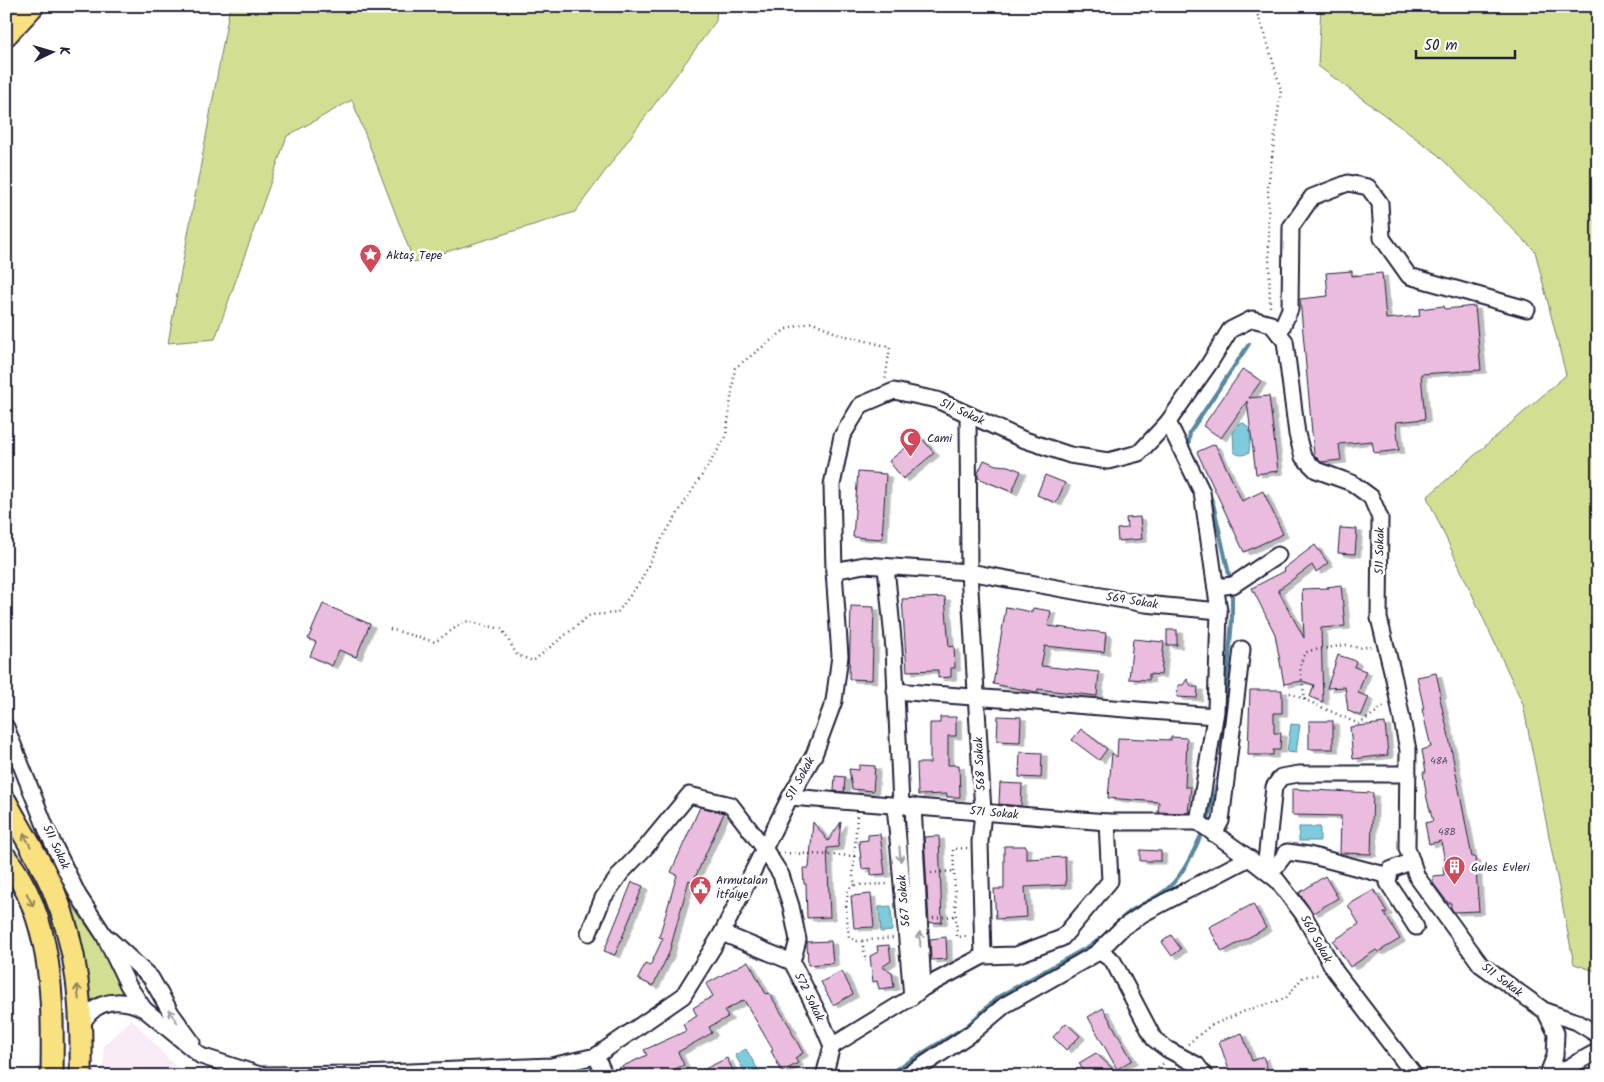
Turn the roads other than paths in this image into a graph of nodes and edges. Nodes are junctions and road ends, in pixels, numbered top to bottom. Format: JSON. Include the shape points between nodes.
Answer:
{"nodes":[{"id":1,"x":33,"y":6,"type":"edge"},
{"id":2,"x":6,"y":36,"type":"edge"},
{"id":3,"x":1527,"y":309,"type":"dead end"},
{"id":4,"x":1275,"y":329,"type":"junction"},
{"id":5,"x":968,"y":414,"type":"junction"},
{"id":6,"x":1168,"y":422,"type":"junction"},
{"id":7,"x":1278,"y":554,"type":"dead end"},
{"id":8,"x":886,"y":567,"type":"junction"},
{"id":9,"x":834,"y":571,"type":"junction"},
{"id":10,"x":969,"y":572,"type":"junction"},
{"id":11,"x":1225,"y":586,"type":"junction"},
{"id":12,"x":1219,"y":611,"type":"junction"},
{"id":13,"x":1242,"y":649,"type":"dead end"},
{"id":14,"x":895,"y":691,"type":"junction"},
{"id":15,"x":976,"y":696,"type":"junction"},
{"id":16,"x":1215,"y":716,"type":"junction"},
{"id":17,"x":6,"y":727,"type":"edge"},
{"id":18,"x":12,"y":752,"type":"edge"},
{"id":19,"x":1408,"y":774,"type":"junction"},
{"id":20,"x":790,"y":797,"type":"junction"},
{"id":21,"x":6,"y":802,"type":"edge"},
{"id":22,"x":903,"y":806,"type":"junction"},
{"id":23,"x":983,"y":812,"type":"junction"},
{"id":24,"x":1107,"y":822,"type":"junction"},
{"id":25,"x":1205,"y":827,"type":"junction"},
{"id":26,"x":768,"y":855,"type":"junction"},
{"id":27,"x":6,"y":858,"type":"edge"},
{"id":28,"x":1249,"y":858,"type":"junction"},
{"id":29,"x":1412,"y":861,"type":"junction"},
{"id":30,"x":1267,"y":872,"type":"junction"},
{"id":31,"x":1389,"y":876,"type":"junction"},
{"id":32,"x":1416,"y":927,"type":"dead end"},
{"id":33,"x":589,"y":933,"type":"dead end"},
{"id":34,"x":722,"y":934,"type":"junction"},
{"id":35,"x":104,"y":935,"type":"junction"},
{"id":36,"x":1097,"y":953,"type":"junction"},
{"id":37,"x":983,"y":956,"type":"junction"},
{"id":38,"x":792,"y":962,"type":"junction"},
{"id":39,"x":917,"y":992,"type":"junction"},
{"id":40,"x":144,"y":1009,"type":"junction"},
{"id":41,"x":1545,"y":1011,"type":"junction"},
{"id":42,"x":81,"y":1025,"type":"junction"},
{"id":43,"x":1598,"y":1035,"type":"edge"},
{"id":44,"x":832,"y":1046,"type":"junction"},
{"id":45,"x":1598,"y":1051,"type":"edge"},
{"id":46,"x":202,"y":1056,"type":"junction"},
{"id":47,"x":596,"y":1056,"type":"junction"},
{"id":48,"x":920,"y":1072,"type":"edge"},
{"id":49,"x":52,"y":1076,"type":"edge"},
{"id":50,"x":80,"y":1076,"type":"edge"},
{"id":51,"x":605,"y":1076,"type":"edge"},
{"id":52,"x":824,"y":1076,"type":"edge"},
{"id":53,"x":905,"y":1076,"type":"edge"},
{"id":54,"x":1205,"y":1076,"type":"edge"},
{"id":55,"x":1415,"y":1076,"type":"edge"},
{"id":56,"x":1548,"y":1076,"type":"edge"},
{"id":57,"x":1552,"y":1076,"type":"edge"}],
"edges":[{"from":1,"to":2,"type":"highway"},
{"from":3,"to":4,"type":"street","via":[[1409,276],[1382,238],[1380,203],[1368,187],[1348,183],[1312,197],[1291,227],[1290,309]]},
{"from":4,"to":6,"type":"street","name":"511 Sokak","via":[[1252,319],[1230,330]]},
{"from":4,"to":19,"type":"street","name":"511 Sokak","via":[[1285,341],[1303,457],[1316,470],[1352,483],[1371,497],[1380,518],[1379,618],[1398,696],[1408,750]]},
{"from":5,"to":6,"type":"street","name":"511 Sokak","via":[[1022,440],[1070,455],[1108,461],[1139,453]]},
{"from":5,"to":9,"type":"street","name":"511 Sokak","via":[[937,400],[894,391],[861,406],[842,436],[832,486]]},
{"from":5,"to":10,"type":"street","name":"568 Sokak"},
{"from":6,"to":11,"type":"street","via":[[1202,492]]},
{"from":7,"to":11,"type":"street"},
{"from":8,"to":9,"type":"street","name":"569 Sokak","via":[[864,565]]},
{"from":8,"to":10,"type":"street","name":"569 Sokak"},
{"from":8,"to":14,"type":"street"},
{"from":9,"to":20,"type":"street","name":"511 Sokak","via":[[840,656],[834,701],[814,754]]},
{"from":10,"to":12,"type":"street","name":"569 Sokak","via":[[1145,604]]},
{"from":10,"to":15,"type":"street","name":"568 Sokak"},
{"from":11,"to":12,"type":"street"},
{"from":12,"to":16,"type":"street"},
{"from":13,"to":25,"type":"street","via":[[1221,821]]},
{"from":14,"to":15,"type":"street"},
{"from":14,"to":22,"type":"street"},
{"from":15,"to":16,"type":"street"},
{"from":15,"to":23,"type":"street","name":"568 Sokak"},
{"from":16,"to":25,"type":"street"},
{"from":17,"to":18,"type":"street","name":"511 Sokak"},
{"from":18,"to":35,"type":"street","name":"511 Sokak","via":[[78,895]]},
{"from":19,"to":29,"type":"street","name":"511 Sokak","via":[[1407,848]]},
{"from":19,"to":30,"type":"street","via":[[1299,774],[1281,777],[1274,787]]},
{"from":20,"to":22,"type":"street","name":"571 Sokak"},
{"from":20,"to":26,"type":"street","name":"511 Sokak"},
{"from":42,"to":21,"type":"highway","one_way":true,"via":[[77,972],[67,929],[52,888]]},
{"from":22,"to":23,"type":"street","name":"571 Sokak"},
{"from":22,"to":39,"type":"street","name":"567 Sokak","one_way":true},
{"from":39,"to":22,"type":"street","name":"567 Sokak","one_way":true,"via":[[917,874]]},
{"from":23,"to":24,"type":"street","name":"571 Sokak"},
{"from":23,"to":37,"type":"street","name":"568 Sokak","via":[[980,847]]},
{"from":24,"to":25,"type":"street","name":"571 Sokak"},
{"from":24,"to":37,"type":"street","via":[[1110,881],[1062,938],[1016,955]]},
{"from":25,"to":28,"type":"street","name":"560 Sokak"},
{"from":26,"to":33,"type":"street","via":[[731,805],[689,795],[620,873],[603,898]]},
{"from":26,"to":34,"type":"street","name":"511 Sokak"},
{"from":26,"to":38,"type":"street","via":[[781,875],[792,906],[798,940]]},
{"from":27,"to":49,"type":"highway","one_way":true,"via":[[34,907],[47,953]]},
{"from":28,"to":30,"type":"street","name":"560 Sokak"},
{"from":28,"to":36,"type":"street","via":[[1144,913],[1122,928]]},
{"from":29,"to":31,"type":"street","via":[[1390,870]]},
{"from":29,"to":41,"type":"street","name":"511 Sokak","via":[[1417,877],[1481,965]]},
{"from":30,"to":31,"type":"street","via":[[1287,852]]},
{"from":30,"to":55,"type":"street","name":"560 Sokak","via":[[1303,914],[1335,972]]},
{"from":31,"to":32,"type":"street","via":[[1388,883]]},
{"from":34,"to":38,"type":"street","name":"572 Sokak"},
{"from":34,"to":47,"type":"street","name":"511 Sokak","via":[[684,996]]},
{"from":35,"to":40,"type":"street","name":"511 Sokak","via":[[128,985]]},
{"from":46,"to":35,"type":"street","name":"511 Sokak","one_way":true,"via":[[151,978]]},
{"from":36,"to":48,"type":"street","via":[[1005,1005]]},
{"from":36,"to":54,"type":"street","via":[[1112,961],[1154,1039],[1197,1065]]},
{"from":37,"to":39,"type":"street"},
{"from":38,"to":44,"type":"street","name":"572 Sokak"},
{"from":39,"to":44,"type":"street"},
{"from":40,"to":42,"type":"street","name":"511 Sokak","via":[[135,1004],[113,1001],[90,1012]]},
{"from":40,"to":46,"type":"street","name":"511 Sokak"},
{"from":41,"to":43,"type":"street","via":[[1577,1022]]},
{"from":41,"to":56,"type":"street","name":"511 Sokak","via":[[1556,1033],[1555,1056]]},
{"from":42,"to":50,"type":"highway"},
{"from":44,"to":52,"type":"street"},
{"from":45,"to":57,"type":"street"},
{"from":46,"to":47,"type":"street","name":"511 Sokak","via":[[260,1075],[552,1066]]},
{"from":47,"to":51,"type":"street"},
{"from":48,"to":53,"type":"street"}]}
